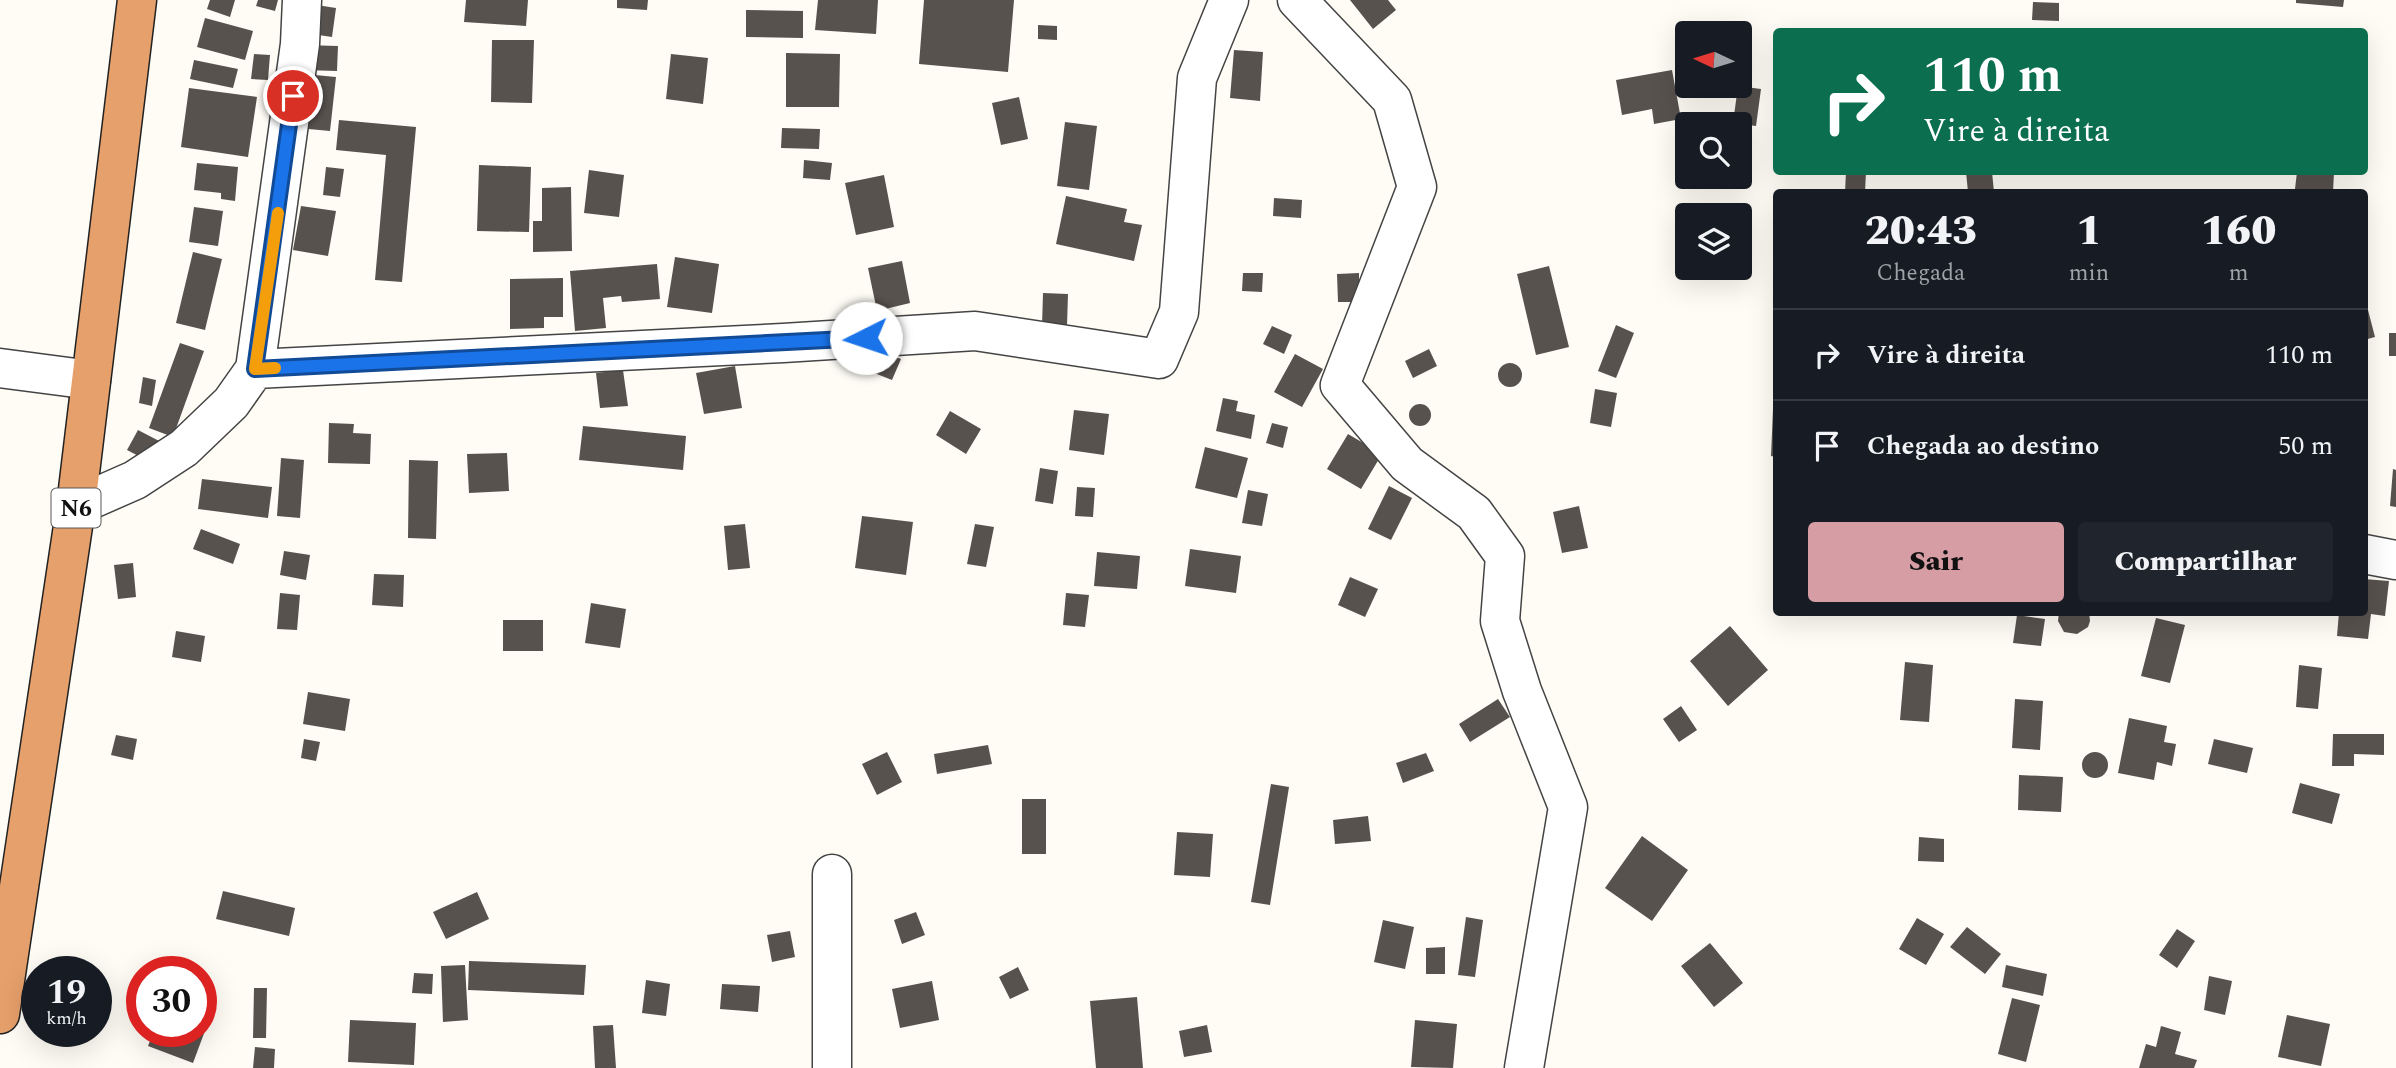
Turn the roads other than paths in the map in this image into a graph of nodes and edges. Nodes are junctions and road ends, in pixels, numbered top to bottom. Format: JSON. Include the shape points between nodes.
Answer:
{"nodes":[{"id":1,"x":136,"y":0,"type":"edge"},
{"id":2,"x":302,"y":0,"type":"edge"},
{"id":3,"x":1230,"y":0,"type":"edge"},
{"id":4,"x":1297,"y":0,"type":"edge"},
{"id":5,"x":0,"y":369,"type":"edge"},
{"id":6,"x":255,"y":369,"type":"junction"},
{"id":7,"x":91,"y":380,"type":"junction"},
{"id":8,"x":76,"y":506,"type":"junction"},
{"id":9,"x":2368,"y":555,"type":"edge"},
{"id":10,"x":2396,"y":560,"type":"edge"},
{"id":11,"x":832,"y":874,"type":"dead end"},
{"id":12,"x":0,"y":1014,"type":"edge"},
{"id":13,"x":832,"y":1068,"type":"edge"},
{"id":14,"x":1524,"y":1068,"type":"edge"}],
"edges":[{"from":1,"to":7,"type":"highway","number":"N6"},
{"from":2,"to":6,"type":"street","via":[[300,44]]},
{"from":3,"to":6,"type":"street","via":[[1197,78],[1179,312],[1159,359],[975,331]]},
{"from":4,"to":14,"type":"street","via":[[1392,100],[1417,187],[1340,385],[1407,464],[1475,513],[1505,556],[1500,621],[1568,807]]},
{"from":5,"to":7,"type":"street"},
{"from":6,"to":8,"type":"street","via":[[232,404],[184,448],[135,480]]},
{"from":7,"to":8,"type":"highway","number":"N6"},
{"from":8,"to":12,"type":"highway","number":"N6"},
{"from":9,"to":10,"type":"street"},
{"from":11,"to":13,"type":"street"}]}
